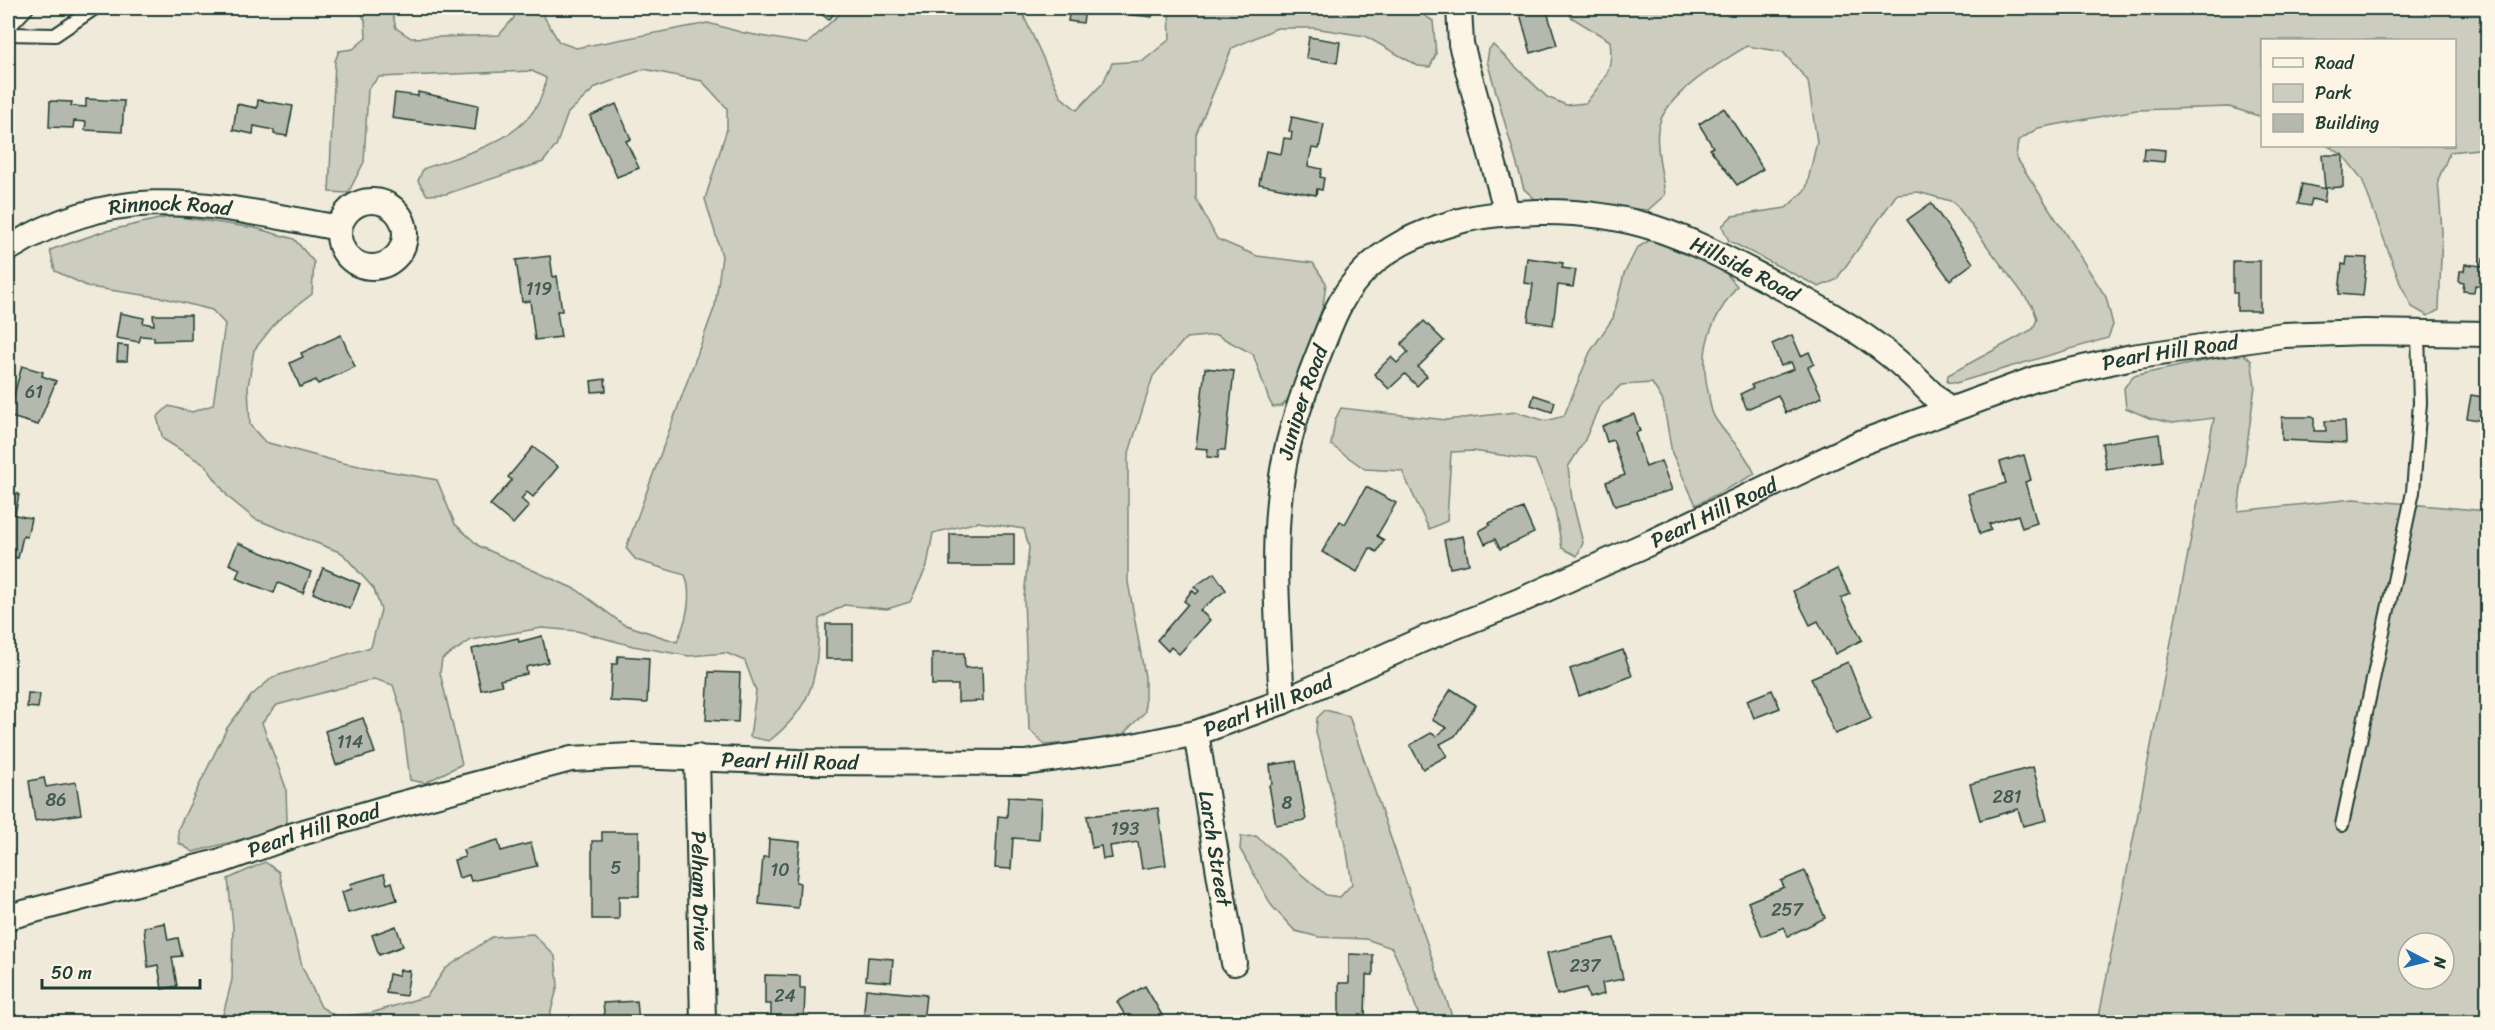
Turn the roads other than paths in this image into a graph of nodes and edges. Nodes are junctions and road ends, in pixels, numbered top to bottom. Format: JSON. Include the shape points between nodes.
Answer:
{"nodes":[{"id":1,"x":27,"y":8,"type":"edge"},
{"id":2,"x":96,"y":8,"type":"edge"},
{"id":3,"x":1459,"y":8,"type":"edge"},
{"id":4,"x":8,"y":28,"type":"edge"},
{"id":5,"x":8,"y":34,"type":"edge"},
{"id":6,"x":1507,"y":213,"type":"junction"},
{"id":7,"x":339,"y":228,"type":"dead end"},
{"id":8,"x":8,"y":249,"type":"edge"},
{"id":9,"x":2418,"y":333,"type":"junction"},
{"id":10,"x":2487,"y":334,"type":"edge"},
{"id":11,"x":1948,"y":410,"type":"junction"},
{"id":12,"x":1282,"y":702,"type":"junction"},
{"id":13,"x":1196,"y":733,"type":"junction"},
{"id":14,"x":697,"y":757,"type":"junction"},
{"id":15,"x":2342,"y":825,"type":"dead end"},
{"id":16,"x":8,"y":917,"type":"edge"},
{"id":17,"x":1234,"y":963,"type":"dead end"},
{"id":18,"x":703,"y":1023,"type":"edge"}],
"edges":[{"from":1,"to":4,"type":"lane"},
{"from":2,"to":5,"type":"lane","via":[[55,35]]},
{"from":3,"to":6,"type":"street","via":[[1461,44]]},
{"from":6,"to":11,"type":"street","name":"Hillside Road","via":[[1567,212],[1622,218],[1702,245],[1860,333],[1892,357]]},
{"from":6,"to":12,"type":"street","name":"Juniper Road","via":[[1443,226],[1392,248],[1356,280],[1330,326],[1293,429],[1279,502],[1276,580]]},
{"from":7,"to":8,"type":"street","name":"Rinnock Road","via":[[216,206],[150,202],[76,216]]},
{"from":9,"to":10,"type":"street","name":"Pearl Hill Road"},
{"from":9,"to":11,"type":"street","name":"Pearl Hill Road","via":[[2284,335],[2132,357],[2035,379]]},
{"from":9,"to":15,"type":"lane","via":[[2420,403],[2413,492]]},
{"from":11,"to":12,"type":"street","name":"Pearl Hill Road","via":[[1860,443],[1643,546]]},
{"from":12,"to":13,"type":"street","name":"Pearl Hill Road"},
{"from":13,"to":14,"type":"street","name":"Pearl Hill Road","via":[[1025,763],[799,762]]},
{"from":13,"to":17,"type":"street","name":"Larch Street"},
{"from":14,"to":16,"type":"street","name":"Pearl Hill Road","via":[[571,759],[539,766],[294,835],[221,861]]},
{"from":14,"to":18,"type":"street","name":"Pelham Drive"}]}
